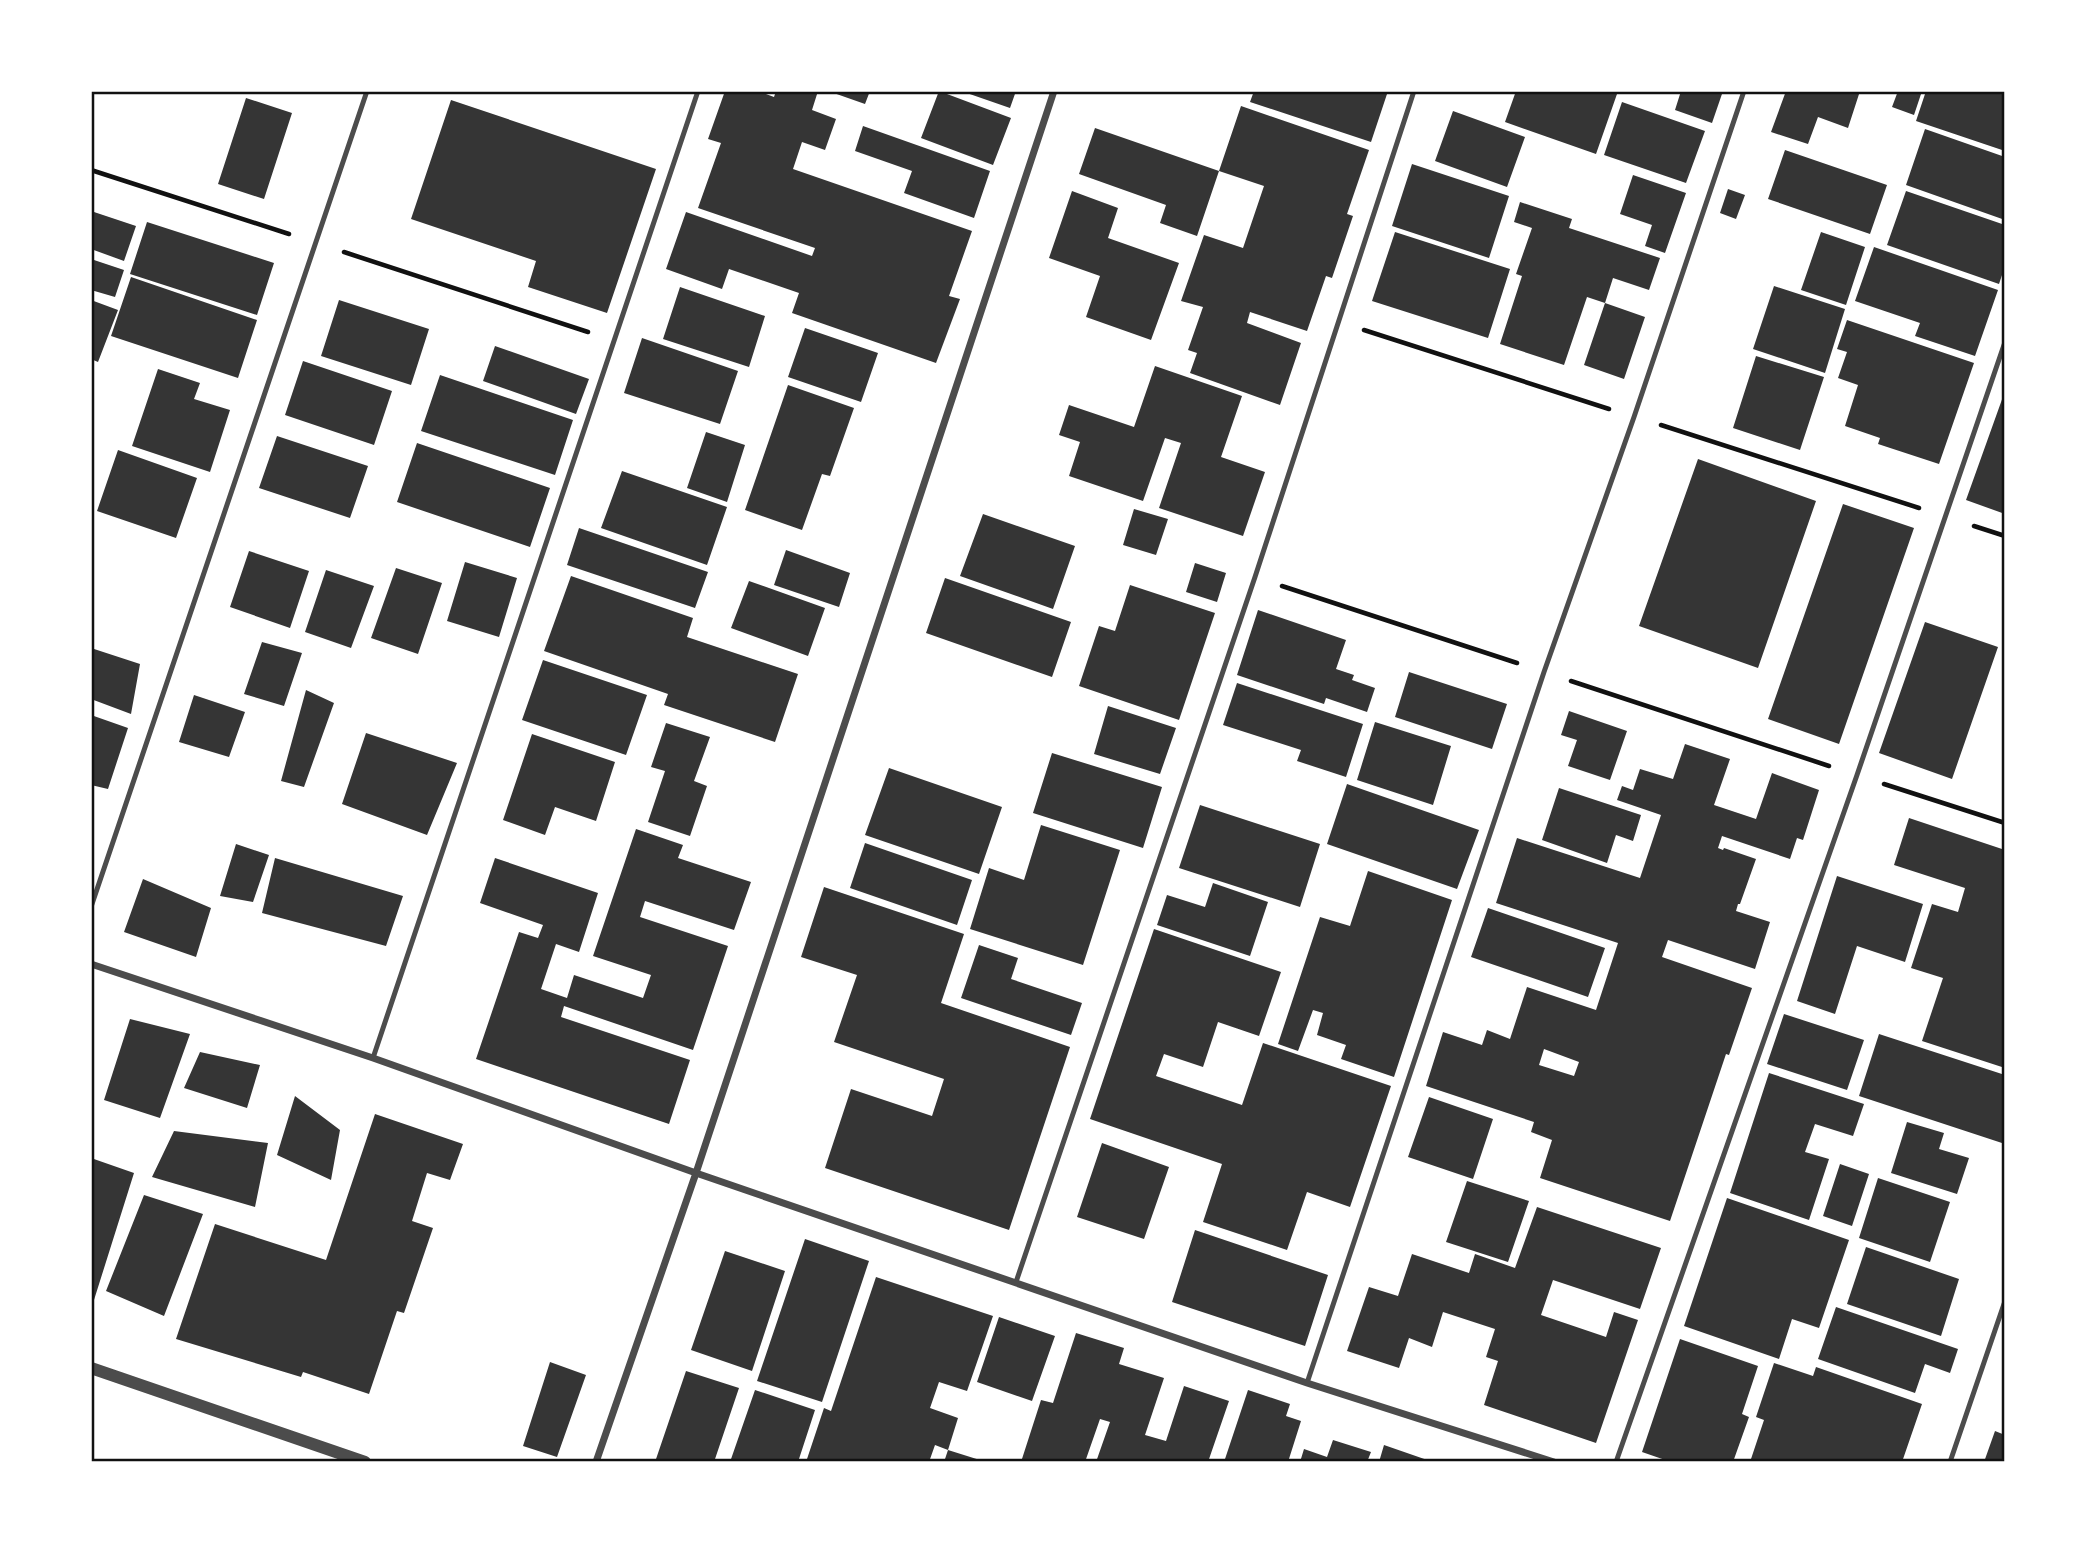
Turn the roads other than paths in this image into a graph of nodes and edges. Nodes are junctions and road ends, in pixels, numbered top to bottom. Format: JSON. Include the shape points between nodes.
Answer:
{"nodes":[{"id":1,"x":367,"y":91,"type":"edge"},
{"id":2,"x":698,"y":91,"type":"edge"},
{"id":3,"x":1054,"y":91,"type":"edge"},
{"id":4,"x":1415,"y":91,"type":"edge"},
{"id":5,"x":1744,"y":91,"type":"edge"},
{"id":6,"x":2005,"y":342,"type":"edge"},
{"id":7,"x":91,"y":907,"type":"edge"},
{"id":8,"x":91,"y":964,"type":"edge"},
{"id":9,"x":373,"y":1058,"type":"junction"},
{"id":10,"x":696,"y":1173,"type":"junction"},
{"id":11,"x":1016,"y":1282,"type":"junction"},
{"id":12,"x":2005,"y":1301,"type":"edge"},
{"id":13,"x":91,"y":1368,"type":"edge"},
{"id":14,"x":1307,"y":1383,"type":"junction"},
{"id":15,"x":365,"y":1462,"type":"edge"},
{"id":16,"x":596,"y":1462,"type":"edge"},
{"id":17,"x":1554,"y":1462,"type":"edge"},
{"id":18,"x":1616,"y":1462,"type":"edge"},
{"id":19,"x":1950,"y":1462,"type":"edge"}],
"edges":[{"from":1,"to":7,"type":"lane"},
{"from":2,"to":9,"type":"lane"},
{"from":3,"to":10,"type":"street"},
{"from":4,"to":11,"type":"lane"},
{"from":5,"to":14,"type":"lane"},
{"from":6,"to":18,"type":"lane"},
{"from":8,"to":9,"type":"street"},
{"from":9,"to":10,"type":"street"},
{"from":10,"to":11,"type":"street"},
{"from":10,"to":16,"type":"street"},
{"from":11,"to":14,"type":"street"},
{"from":12,"to":19,"type":"lane"},
{"from":13,"to":15,"type":"street"},
{"from":14,"to":17,"type":"street"}]}
